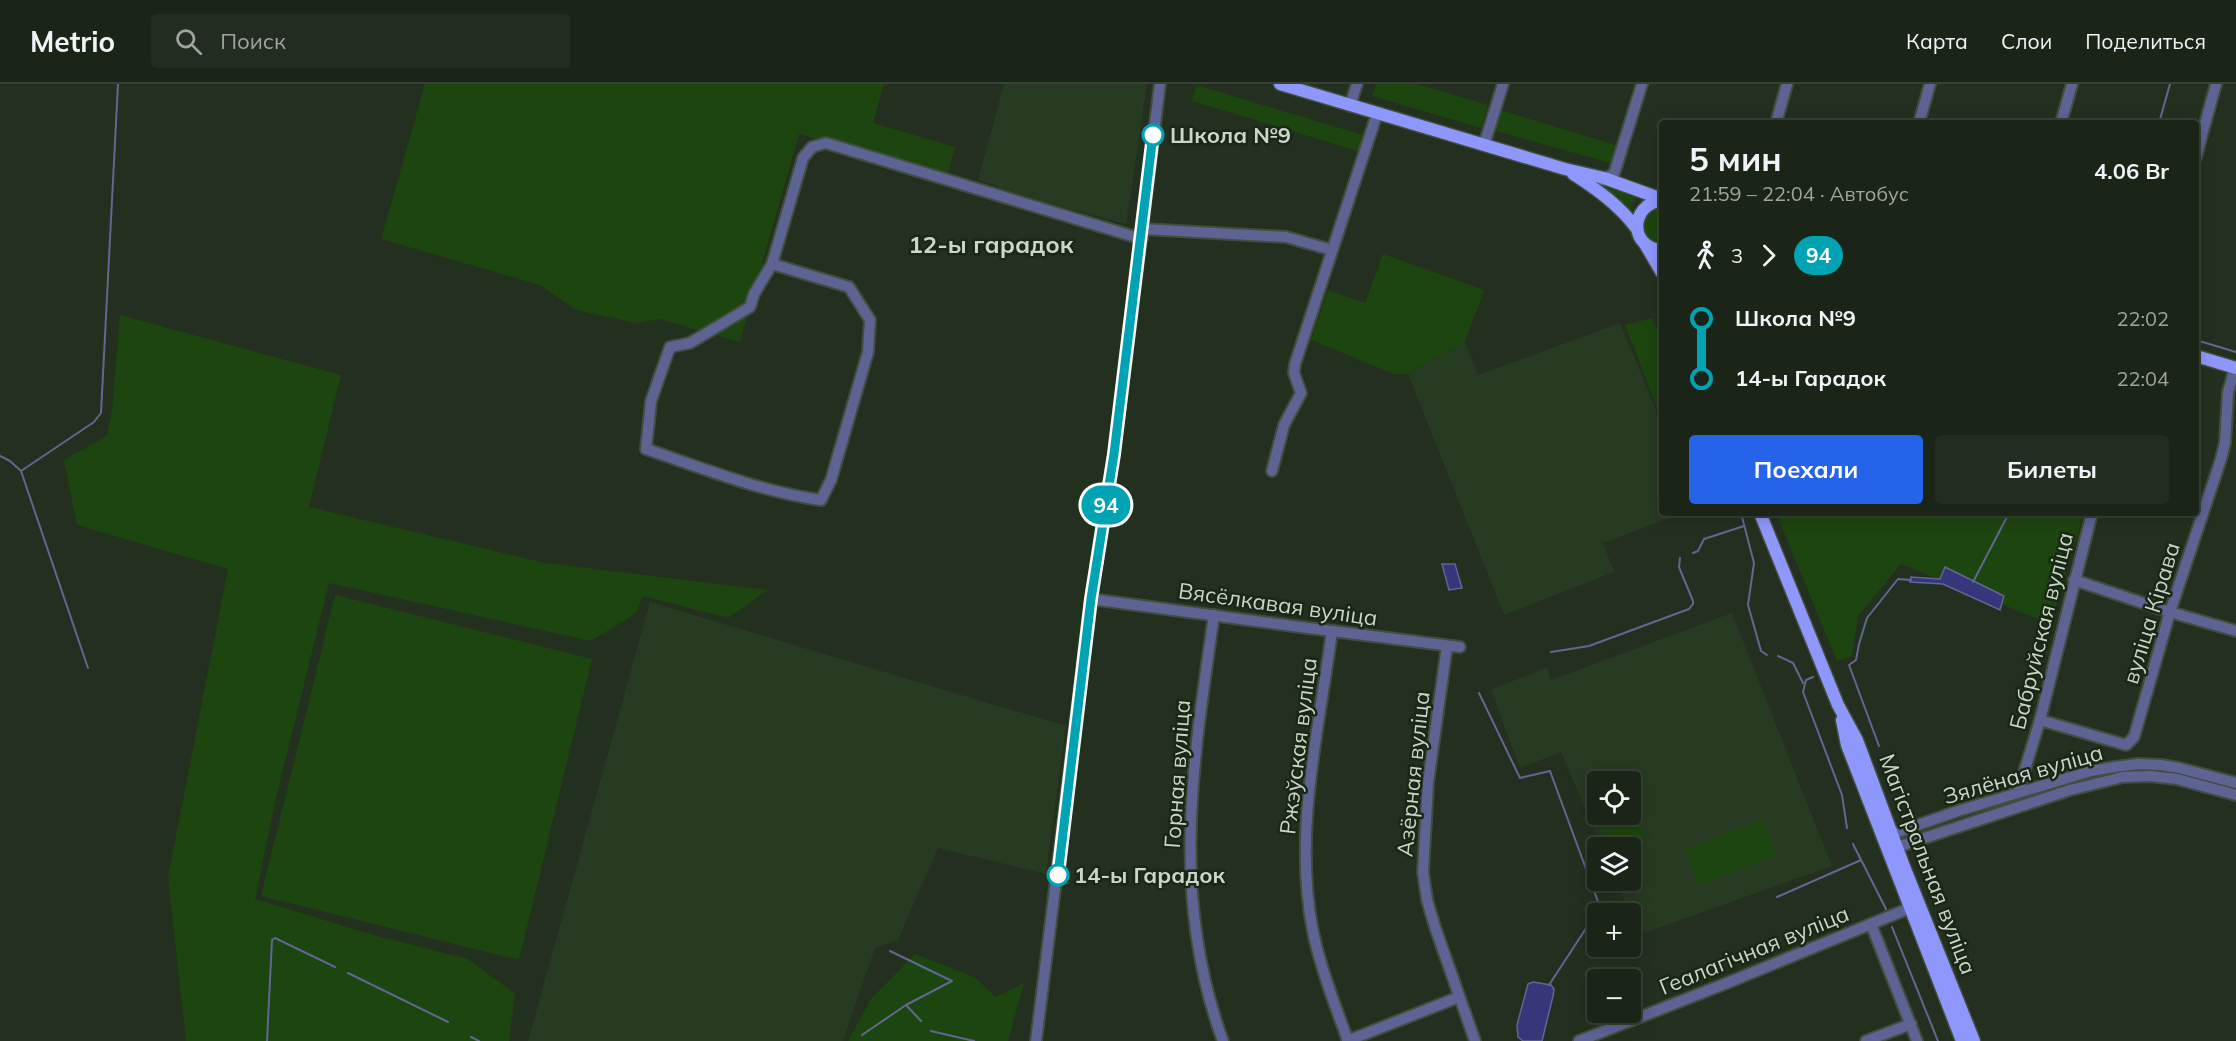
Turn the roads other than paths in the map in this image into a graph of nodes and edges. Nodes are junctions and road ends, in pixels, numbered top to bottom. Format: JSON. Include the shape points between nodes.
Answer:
{"nodes":[{"id":1,"x":1160,"y":84,"type":"edge"},
{"id":2,"x":1280,"y":84,"type":"edge"},
{"id":3,"x":1357,"y":84,"type":"edge"},
{"id":4,"x":1503,"y":84,"type":"edge"},
{"id":5,"x":1642,"y":84,"type":"edge"},
{"id":6,"x":1787,"y":84,"type":"edge"},
{"id":7,"x":1930,"y":84,"type":"edge"},
{"id":8,"x":2072,"y":84,"type":"edge"},
{"id":9,"x":2216,"y":84,"type":"edge"},
{"id":10,"x":1350,"y":106,"type":"junction"},
{"id":11,"x":1377,"y":114,"type":"junction"},
{"id":12,"x":1777,"y":120,"type":"edge"},
{"id":13,"x":1920,"y":120,"type":"edge"},
{"id":14,"x":2062,"y":120,"type":"edge"},
{"id":15,"x":1484,"y":145,"type":"junction"},
{"id":16,"x":2199,"y":147,"type":"edge"},
{"id":17,"x":1565,"y":169,"type":"junction"},
{"id":18,"x":1604,"y":178,"type":"junction"},
{"id":19,"x":1596,"y":189,"type":"junction"},
{"id":20,"x":1659,"y":199,"type":"edge"},
{"id":21,"x":1659,"y":201,"type":"edge"},
{"id":22,"x":1637,"y":230,"type":"junction"},
{"id":23,"x":1142,"y":234,"type":"junction"},
{"id":24,"x":1644,"y":243,"type":"junction"},
{"id":25,"x":1659,"y":249,"type":"edge"},
{"id":26,"x":1332,"y":250,"type":"junction"},
{"id":27,"x":772,"y":264,"type":"junction"},
{"id":28,"x":1659,"y":268,"type":"edge"},
{"id":29,"x":2199,"y":357,"type":"edge"},
{"id":30,"x":2236,"y":368,"type":"edge"},
{"id":31,"x":1272,"y":471,"type":"dead end"},
{"id":32,"x":1761,"y":516,"type":"edge"},
{"id":33,"x":2091,"y":516,"type":"edge"},
{"id":34,"x":2074,"y":580,"type":"junction"},
{"id":35,"x":1091,"y":599,"type":"junction"},
{"id":36,"x":2170,"y":612,"type":"junction"},
{"id":37,"x":1214,"y":615,"type":"junction"},
{"id":38,"x":1332,"y":631,"type":"junction"},
{"id":39,"x":2236,"y":631,"type":"edge"},
{"id":40,"x":1447,"y":646,"type":"junction"},
{"id":41,"x":1460,"y":646,"type":"dead end"},
{"id":42,"x":2040,"y":720,"type":"junction"},
{"id":43,"x":2236,"y":782,"type":"edge"},
{"id":44,"x":2018,"y":792,"type":"junction"},
{"id":45,"x":2236,"y":795,"type":"edge"},
{"id":46,"x":1891,"y":841,"type":"junction"},
{"id":47,"x":1910,"y":908,"type":"junction"},
{"id":48,"x":1871,"y":924,"type":"junction"},
{"id":49,"x":1460,"y":997,"type":"junction"},
{"id":50,"x":1911,"y":1024,"type":"junction"},
{"id":51,"x":1036,"y":1041,"type":"edge"},
{"id":52,"x":1223,"y":1041,"type":"edge"},
{"id":53,"x":1348,"y":1041,"type":"edge"},
{"id":54,"x":1475,"y":1041,"type":"edge"},
{"id":55,"x":1579,"y":1041,"type":"edge"},
{"id":56,"x":1866,"y":1041,"type":"edge"},
{"id":57,"x":1917,"y":1041,"type":"edge"},
{"id":58,"x":1962,"y":1041,"type":"edge"},
{"id":59,"x":1974,"y":1041,"type":"edge"}],
"edges":[{"from":1,"to":23,"type":"street"},
{"from":2,"to":10,"type":"main road"},
{"from":3,"to":10,"type":"street"},
{"from":4,"to":15,"type":"street"},
{"from":5,"to":18,"type":"street","via":[[1620,160],[1614,174]]},
{"from":6,"to":12,"type":"street"},
{"from":7,"to":13,"type":"street"},
{"from":8,"to":14,"type":"street"},
{"from":9,"to":16,"type":"street"},
{"from":10,"to":11,"type":"main road"},
{"from":11,"to":15,"type":"main road"},
{"from":11,"to":26,"type":"street"},
{"from":15,"to":17,"type":"main road"},
{"from":17,"to":18,"type":"main road"},
{"from":17,"to":19,"type":"main road"},
{"from":18,"to":19,"type":"street"},
{"from":18,"to":20,"type":"main road"},
{"from":19,"to":22,"type":"main road"},
{"from":21,"to":22,"type":"main road","via":[[1640,213]]},
{"from":22,"to":24,"type":"main road"},
{"from":23,"to":26,"type":"street","via":[[1286,237]]},
{"from":23,"to":27,"type":"street","via":[[826,142],[812,147],[803,158]]},
{"from":23,"to":35,"type":"street"},
{"from":24,"to":25,"type":"main road"},
{"from":24,"to":28,"type":"main road"},
{"from":26,"to":31,"type":"street","via":[[1295,364],[1301,393],[1284,425]]},
{"from":27,"to":27,"type":"street","via":[[750,307],[690,343],[670,347],[651,401],[646,449],[721,475],[821,500],[831,480],[868,352],[870,320],[849,288]]},
{"from":29,"to":30,"type":"main road"},
{"from":30,"to":36,"type":"street","name":"вуліца Кірава","via":[[2227,401],[2221,459]]},
{"from":32,"to":46,"type":"main road","name":"Магістральная вуліца","via":[[1838,705],[1857,740]]},
{"from":33,"to":34,"type":"street","name":"Бабруйская вуліца"},
{"from":34,"to":36,"type":"street"},
{"from":34,"to":42,"type":"street","name":"Бабруйская вуліца"},
{"from":35,"to":37,"type":"street","name":"Вясёлкавая вуліца"},
{"from":35,"to":51,"type":"street"},
{"from":36,"to":39,"type":"street"},
{"from":36,"to":42,"type":"street","name":"вуліца Кірава","via":[[2131,742],[2126,745]]},
{"from":37,"to":38,"type":"street","name":"Вясёлкавая вуліца"},
{"from":37,"to":52,"type":"street","name":"Горная вуліца","via":[[1194,752],[1190,854],[1193,920],[1200,963]]},
{"from":38,"to":40,"type":"street","name":"Вясёлкавая вуліца"},
{"from":38,"to":53,"type":"street","name":"Ржэўская вуліца","via":[[1305,839],[1313,930],[1323,974]]},
{"from":40,"to":41,"type":"street","name":"Вясёлкавая вуліца"},
{"from":40,"to":49,"type":"street","name":"Азёрная вуліца","via":[[1428,783],[1423,873],[1435,927]]},
{"from":42,"to":44,"type":"street","name":"Бабруйская вуліца"},
{"from":43,"to":44,"type":"street","name":"Зялёная вуліца","via":[[2179,768],[2138,764],[2091,771]]},
{"from":44,"to":46,"type":"street","name":"Зялёная вуліца"},
{"from":45,"to":46,"type":"street","name":"Зялёная вуліца","via":[[2177,778],[2123,777]]},
{"from":46,"to":47,"type":"main road","name":"Магістральная вуліца"},
{"from":46,"to":59,"type":"main road","name":"Магістральная вуліца"},
{"from":47,"to":48,"type":"street","name":"Геалагічная вуліца"},
{"from":47,"to":58,"type":"main road","name":"Магістральная вуліца"},
{"from":48,"to":50,"type":"street"},
{"from":48,"to":55,"type":"street","name":"Геалагічная вуліца"},
{"from":49,"to":53,"type":"street"},
{"from":49,"to":54,"type":"street","name":"Азёрная вуліца"},
{"from":50,"to":56,"type":"street"},
{"from":50,"to":57,"type":"street"}]}
